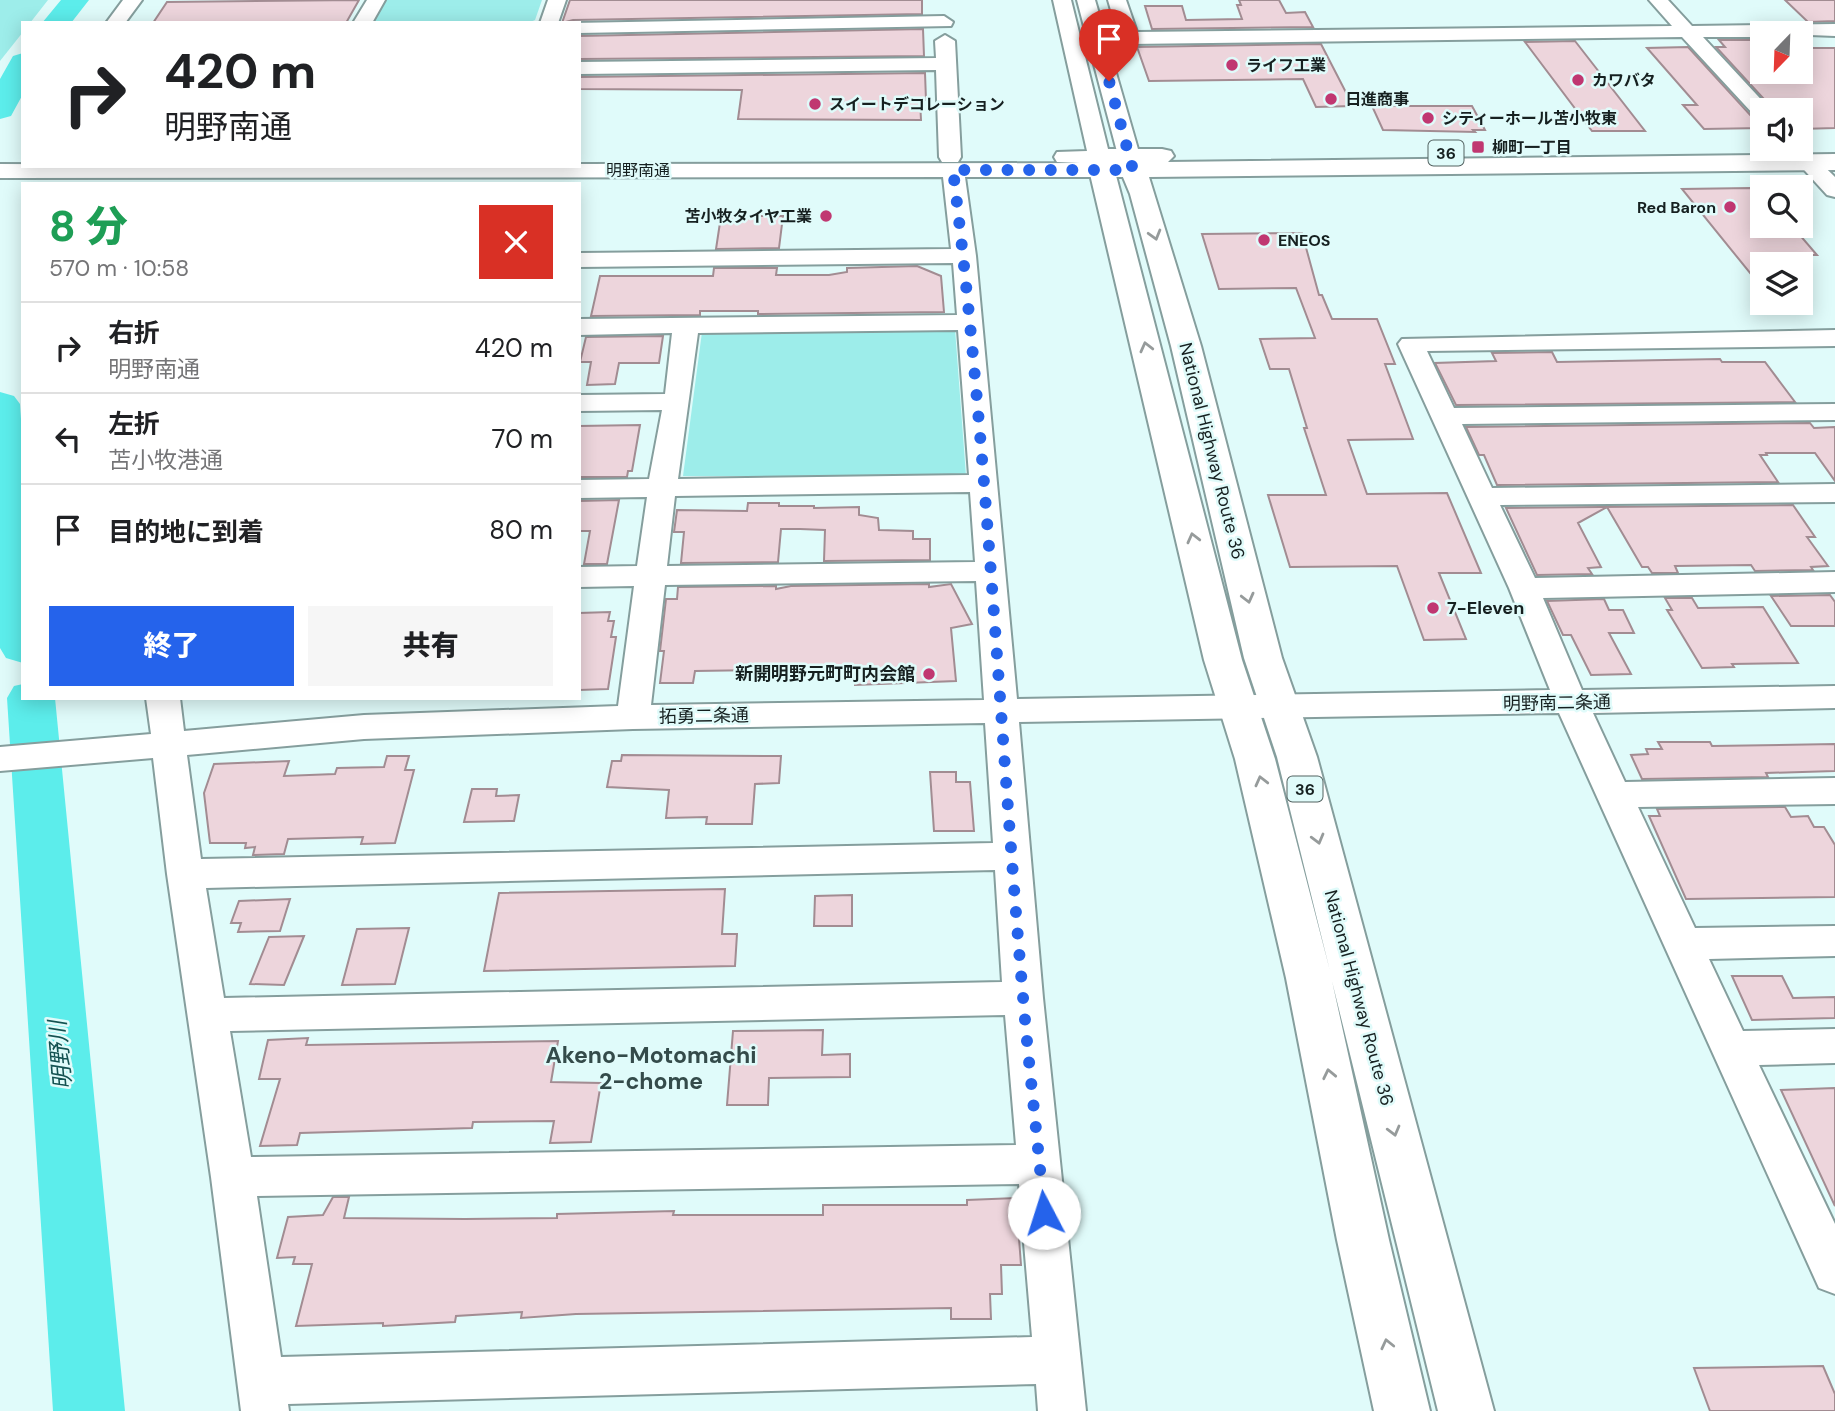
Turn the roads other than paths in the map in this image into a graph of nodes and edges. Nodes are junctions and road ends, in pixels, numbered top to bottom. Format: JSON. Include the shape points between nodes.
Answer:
{"nodes":[{"id":1,"x":132,"y":0,"type":"edge"},
{"id":2,"x":376,"y":0,"type":"edge"},
{"id":3,"x":557,"y":0,"type":"edge"},
{"id":4,"x":942,"y":0,"type":"edge"},
{"id":5,"x":1062,"y":0,"type":"edge"},
{"id":6,"x":1086,"y":0,"type":"edge"},
{"id":7,"x":1117,"y":0,"type":"edge"},
{"id":8,"x":1658,"y":0,"type":"edge"},
{"id":9,"x":116,"y":21,"type":"edge"},
{"id":10,"x":363,"y":21,"type":"edge"},
{"id":11,"x":550,"y":21,"type":"edge"},
{"id":12,"x":944,"y":22,"type":"junction"},
{"id":13,"x":581,"y":27,"type":"edge"},
{"id":14,"x":1835,"y":30,"type":"edge"},
{"id":15,"x":1688,"y":31,"type":"junction"},
{"id":16,"x":946,"y":64,"type":"junction"},
{"id":17,"x":581,"y":68,"type":"edge"},
{"id":18,"x":1750,"y":99,"type":"edge"},
{"id":19,"x":1750,"y":148,"type":"edge"},
{"id":20,"x":1835,"y":148,"type":"edge"},
{"id":21,"x":1813,"y":151,"type":"edge"},
{"id":22,"x":1750,"y":154,"type":"edge"},
{"id":23,"x":1813,"y":156,"type":"edge"},
{"id":24,"x":0,"y":158,"type":"edge"},
{"id":25,"x":21,"y":158,"type":"edge"},
{"id":26,"x":581,"y":158,"type":"edge"},
{"id":27,"x":1809,"y":161,"type":"edge"},
{"id":28,"x":1835,"y":162,"type":"edge"},
{"id":29,"x":790,"y":164,"type":"junction"},
{"id":30,"x":951,"y":164,"type":"junction"},
{"id":31,"x":1116,"y":164,"type":"junction"},
{"id":32,"x":0,"y":171,"type":"edge"},
{"id":33,"x":493,"y":173,"type":"edge"},
{"id":34,"x":85,"y":174,"type":"edge"},
{"id":35,"x":1835,"y":190,"type":"edge"},
{"id":36,"x":964,"y":256,"type":"junction"},
{"id":37,"x":581,"y":260,"type":"edge"},
{"id":38,"x":969,"y":322,"type":"junction"},
{"id":39,"x":686,"y":325,"type":"junction"},
{"id":40,"x":581,"y":327,"type":"edge"},
{"id":41,"x":1835,"y":338,"type":"edge"},
{"id":42,"x":677,"y":402,"type":"junction"},
{"id":43,"x":581,"y":403,"type":"edge"},
{"id":44,"x":1835,"y":412,"type":"edge"},
{"id":45,"x":1446,"y":416,"type":"junction"},
{"id":46,"x":984,"y":483,"type":"junction"},
{"id":47,"x":662,"y":488,"type":"junction"},
{"id":48,"x":581,"y":489,"type":"edge"},
{"id":49,"x":1835,"y":493,"type":"edge"},
{"id":50,"x":1482,"y":497,"type":"junction"},
{"id":51,"x":991,"y":571,"type":"junction"},
{"id":52,"x":650,"y":576,"type":"junction"},
{"id":53,"x":581,"y":577,"type":"edge"},
{"id":54,"x":1835,"y":582,"type":"edge"},
{"id":55,"x":1524,"y":588,"type":"junction"},
{"id":56,"x":1835,"y":697,"type":"edge"},
{"id":57,"x":163,"y":700,"type":"edge"},
{"id":58,"x":1571,"y":702,"type":"junction"},
{"id":59,"x":1260,"y":707,"type":"junction"},
{"id":60,"x":1003,"y":711,"type":"junction"},
{"id":61,"x":634,"y":718,"type":"junction"},
{"id":62,"x":170,"y":743,"type":"junction"},
{"id":63,"x":0,"y":759,"type":"edge"},
{"id":64,"x":1835,"y":791,"type":"edge"},
{"id":65,"x":1613,"y":795,"type":"junction"},
{"id":66,"x":1013,"y":856,"type":"junction"},
{"id":67,"x":185,"y":874,"type":"junction"},
{"id":68,"x":1835,"y":941,"type":"edge"},
{"id":69,"x":1683,"y":944,"type":"junction"},
{"id":70,"x":1023,"y":998,"type":"junction"},
{"id":71,"x":209,"y":1015,"type":"junction"},
{"id":72,"x":1835,"y":1046,"type":"edge"},
{"id":73,"x":1732,"y":1048,"type":"junction"},
{"id":74,"x":1040,"y":1164,"type":"junction"},
{"id":75,"x":233,"y":1177,"type":"junction"},
{"id":76,"x":1830,"y":1252,"type":"edge"},
{"id":77,"x":1056,"y":1360,"type":"junction"},
{"id":78,"x":263,"y":1396,"type":"edge"},
{"id":79,"x":1062,"y":1411,"type":"edge"},
{"id":80,"x":1402,"y":1411,"type":"edge"},
{"id":81,"x":1466,"y":1411,"type":"edge"}],
"edges":[{"from":1,"to":9,"type":"street"},
{"from":2,"to":10,"type":"street"},
{"from":3,"to":11,"type":"street"},
{"from":4,"to":12,"type":"street"},
{"from":5,"to":31,"type":"street"},
{"from":6,"to":31,"type":"street"},
{"from":7,"to":15,"type":"street","via":[[1129,38]]},
{"from":8,"to":15,"type":"street"},
{"from":12,"to":13,"type":"street"},
{"from":12,"to":16,"type":"street"},
{"from":14,"to":15,"type":"street"},
{"from":15,"to":18,"type":"street"},
{"from":16,"to":17,"type":"street"},
{"from":16,"to":30,"type":"street"},
{"from":19,"to":31,"type":"highway","number":"36"},
{"from":20,"to":21,"type":"highway","number":"36"},
{"from":22,"to":31,"type":"highway","number":"36"},
{"from":23,"to":28,"type":"highway","number":"36"},
{"from":24,"to":25,"type":"street"},
{"from":26,"to":29,"type":"street","name":"明野南通"},
{"from":27,"to":35,"type":"street"},
{"from":29,"to":30,"type":"street","name":"明野南通"},
{"from":29,"to":33,"type":"street","name":"明野南通"},
{"from":30,"to":31,"type":"street","name":"明野南通"},
{"from":30,"to":36,"type":"street"},
{"from":31,"to":59,"type":"highway","name":"National Highway Route 36","number":"36","via":[[1143,194],[1186,346],[1261,648]]},
{"from":32,"to":34,"type":"street","name":"明野南通"},
{"from":33,"to":34,"type":"street","name":"明野南通"},
{"from":36,"to":37,"type":"street"},
{"from":36,"to":38,"type":"street"},
{"from":38,"to":39,"type":"street"},
{"from":38,"to":46,"type":"street"},
{"from":39,"to":40,"type":"street"},
{"from":39,"to":42,"type":"street"},
{"from":41,"to":45,"type":"street","via":[[1412,344]]},
{"from":42,"to":43,"type":"street"},
{"from":42,"to":47,"type":"street"},
{"from":44,"to":45,"type":"street"},
{"from":45,"to":50,"type":"street"},
{"from":46,"to":47,"type":"street"},
{"from":46,"to":51,"type":"street"},
{"from":47,"to":48,"type":"street"},
{"from":47,"to":52,"type":"street"},
{"from":49,"to":50,"type":"street"},
{"from":50,"to":55,"type":"street"},
{"from":51,"to":52,"type":"street"},
{"from":51,"to":60,"type":"street"},
{"from":52,"to":53,"type":"street"},
{"from":52,"to":61,"type":"street"},
{"from":54,"to":55,"type":"street"},
{"from":55,"to":58,"type":"street"},
{"from":56,"to":58,"type":"street","name":"明野南二条通"},
{"from":57,"to":62,"type":"street"},
{"from":58,"to":59,"type":"street","name":"明野南二条通"},
{"from":58,"to":65,"type":"street"},
{"from":59,"to":60,"type":"street","name":"拓勇二条通"},
{"from":80,"to":59,"type":"highway","name":"National Highway Route 36","number":"36","one_way":true,"via":[[1309,978]]},
{"from":59,"to":81,"type":"highway","name":"National Highway Route 36","number":"36","one_way":true,"via":[[1297,757]]},
{"from":60,"to":61,"type":"street","name":"拓勇二条通"},
{"from":60,"to":66,"type":"street"},
{"from":61,"to":62,"type":"street","name":"拓勇二条通","via":[[364,727]]},
{"from":62,"to":63,"type":"street","name":"拓勇二条通"},
{"from":62,"to":67,"type":"street"},
{"from":64,"to":65,"type":"street"},
{"from":65,"to":69,"type":"street"},
{"from":66,"to":67,"type":"street"},
{"from":66,"to":70,"type":"street"},
{"from":67,"to":71,"type":"street"},
{"from":68,"to":69,"type":"street"},
{"from":69,"to":73,"type":"street"},
{"from":70,"to":71,"type":"street"},
{"from":70,"to":74,"type":"street"},
{"from":71,"to":75,"type":"street"},
{"from":72,"to":73,"type":"street"},
{"from":73,"to":76,"type":"street"},
{"from":74,"to":75,"type":"street"},
{"from":74,"to":77,"type":"street"},
{"from":75,"to":78,"type":"street"},
{"from":77,"to":78,"type":"street"},
{"from":77,"to":79,"type":"street"}]}
